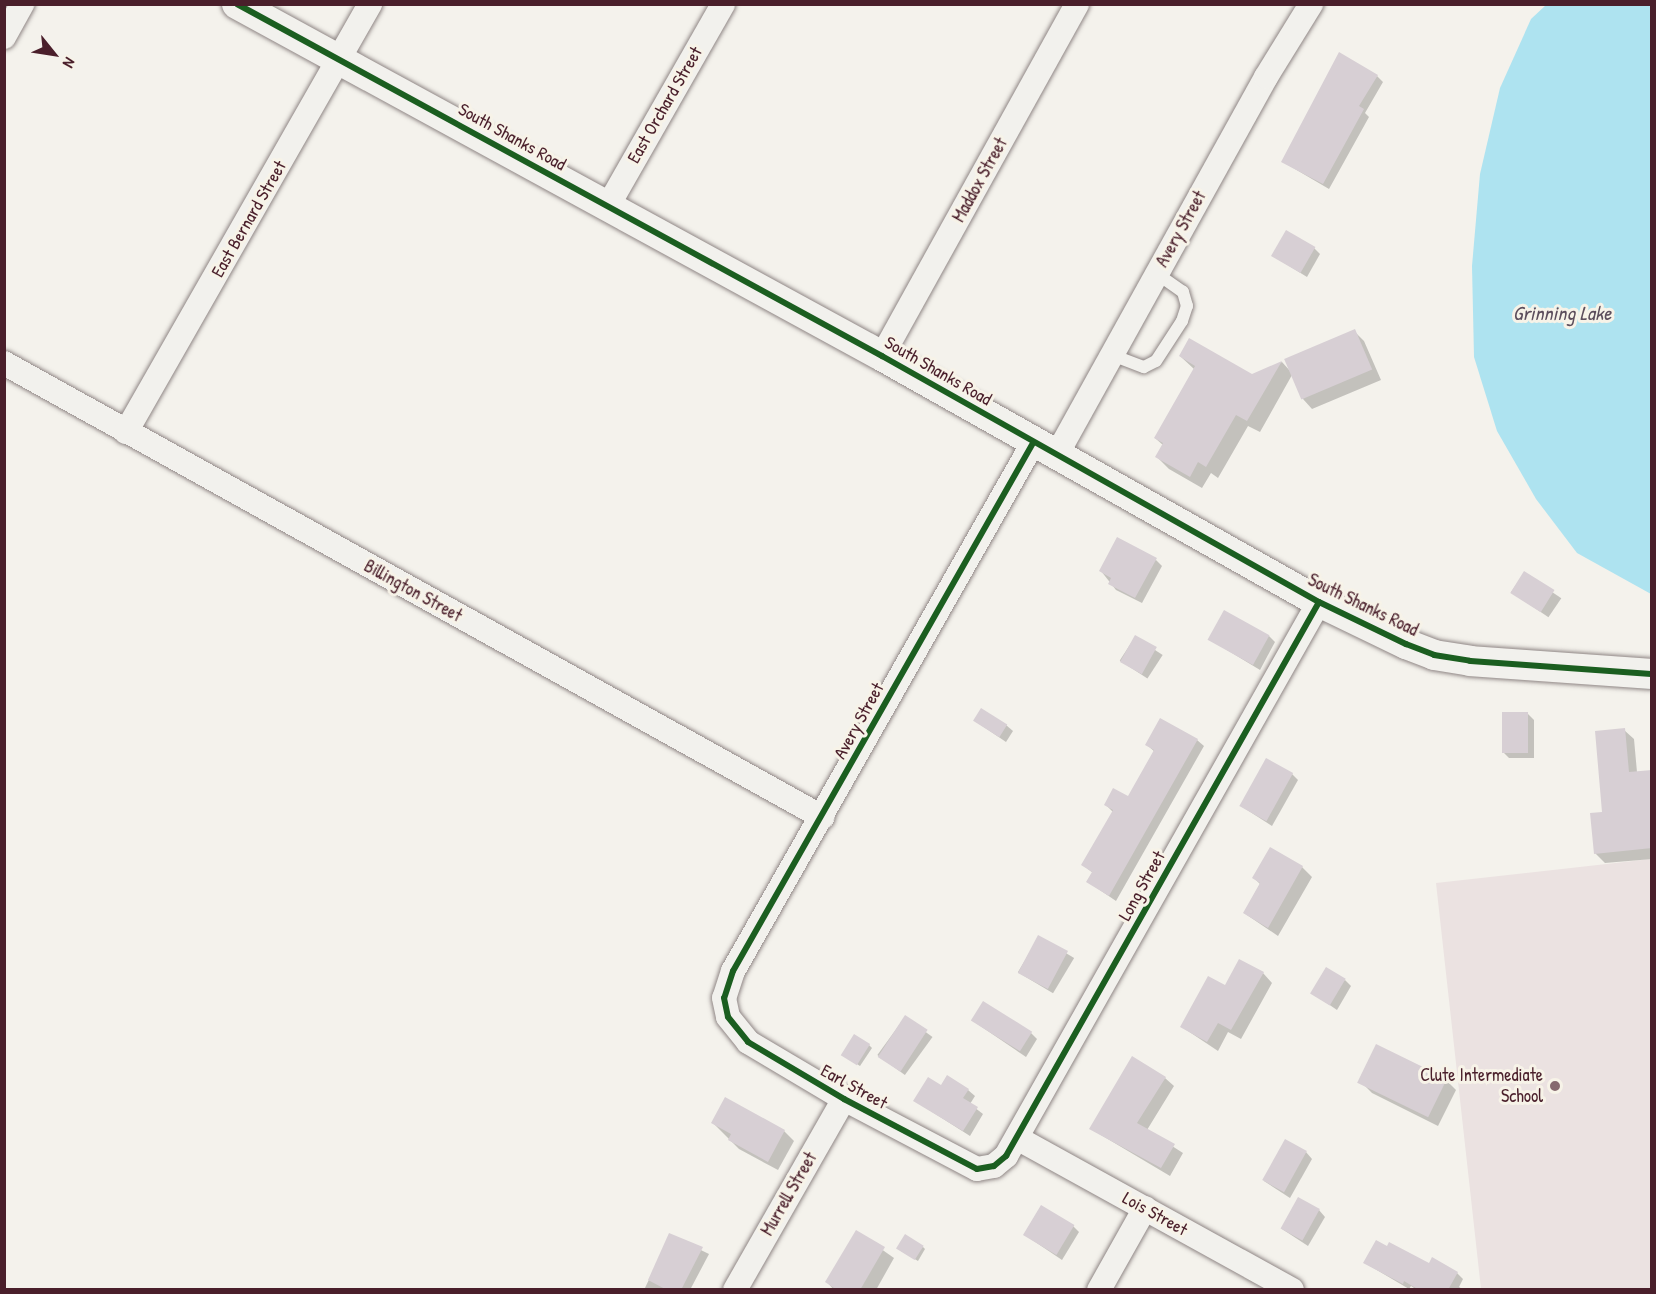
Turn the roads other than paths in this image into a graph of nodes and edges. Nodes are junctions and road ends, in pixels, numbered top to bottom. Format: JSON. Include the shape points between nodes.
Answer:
{"nodes":[{"id":1,"x":22,"y":4,"type":"edge"},
{"id":2,"x":237,"y":4,"type":"edge"},
{"id":3,"x":370,"y":4,"type":"edge"},
{"id":4,"x":723,"y":4,"type":"edge"},
{"id":5,"x":1077,"y":4,"type":"edge"},
{"id":6,"x":1311,"y":4,"type":"edge"},
{"id":7,"x":4,"y":37,"type":"edge"},
{"id":8,"x":340,"y":60,"type":"junction"},
{"id":9,"x":608,"y":206,"type":"junction"},
{"id":10,"x":1157,"y":274,"type":"junction"},
{"id":11,"x":1112,"y":355,"type":"junction"},
{"id":12,"x":882,"y":356,"type":"junction"},
{"id":13,"x":4,"y":363,"type":"edge"},
{"id":14,"x":126,"y":432,"type":"junction"},
{"id":15,"x":1045,"y":449,"type":"junction"},
{"id":16,"x":1319,"y":602,"type":"junction"},
{"id":17,"x":1652,"y":675,"type":"edge"},
{"id":18,"x":822,"y":817,"type":"junction"},
{"id":19,"x":728,"y":1017,"type":"joint"},
{"id":20,"x":844,"y":1100,"type":"junction"},
{"id":21,"x":1017,"y":1138,"type":"junction"},
{"id":22,"x":977,"y":1169,"type":"joint"},
{"id":23,"x":1144,"y":1208,"type":"junction"},
{"id":24,"x":735,"y":1290,"type":"edge"},
{"id":25,"x":1099,"y":1290,"type":"edge"},
{"id":26,"x":1292,"y":1290,"type":"edge"}],
"edges":[{"from":1,"to":7,"type":"street"},
{"from":2,"to":8,"type":"street","name":"South Shanks Road"},
{"from":3,"to":8,"type":"street","name":"East Bernard Street"},
{"from":4,"to":9,"type":"street","name":"East Orchard Street"},
{"from":5,"to":12,"type":"street","name":"Maddox Street"},
{"from":6,"to":10,"type":"street","name":"Avery Street"},
{"from":8,"to":9,"type":"street","name":"South Shanks Road"},
{"from":8,"to":14,"type":"street","name":"East Bernard Street"},
{"from":9,"to":12,"type":"street","name":"South Shanks Road"},
{"from":10,"to":11,"type":"street","name":"Avery Street"},
{"from":10,"to":11,"type":"lane","via":[[1183,292],[1187,306],[1182,321],[1156,361],[1144,367]]},
{"from":11,"to":15,"type":"street","name":"Avery Street"},
{"from":12,"to":15,"type":"street","name":"South Shanks Road"},
{"from":13,"to":14,"type":"street","name":"Billington Street"},
{"from":14,"to":18,"type":"street","name":"Billington Street"},
{"from":15,"to":16,"type":"street","name":"South Shanks Road"},
{"from":15,"to":18,"type":"street","name":"Avery Street"},
{"from":16,"to":17,"type":"street","name":"South Shanks Road","via":[[1434,655]]},
{"from":16,"to":21,"type":"street","name":"Long Street"},
{"from":18,"to":19,"type":"street","name":"Avery Street","via":[[733,971],[724,998]]},
{"from":19,"to":20,"type":"street","name":"Earl Street","via":[[748,1042]]},
{"from":20,"to":22,"type":"street","name":"Earl Street"},
{"from":20,"to":24,"type":"street","name":"Murrell Street"},
{"from":21,"to":22,"type":"street","name":"Long Street","via":[[994,1166]]},
{"from":21,"to":23,"type":"street","name":"Lois Street"},
{"from":23,"to":25,"type":"street"},
{"from":23,"to":26,"type":"street","name":"Lois Street"}]}
